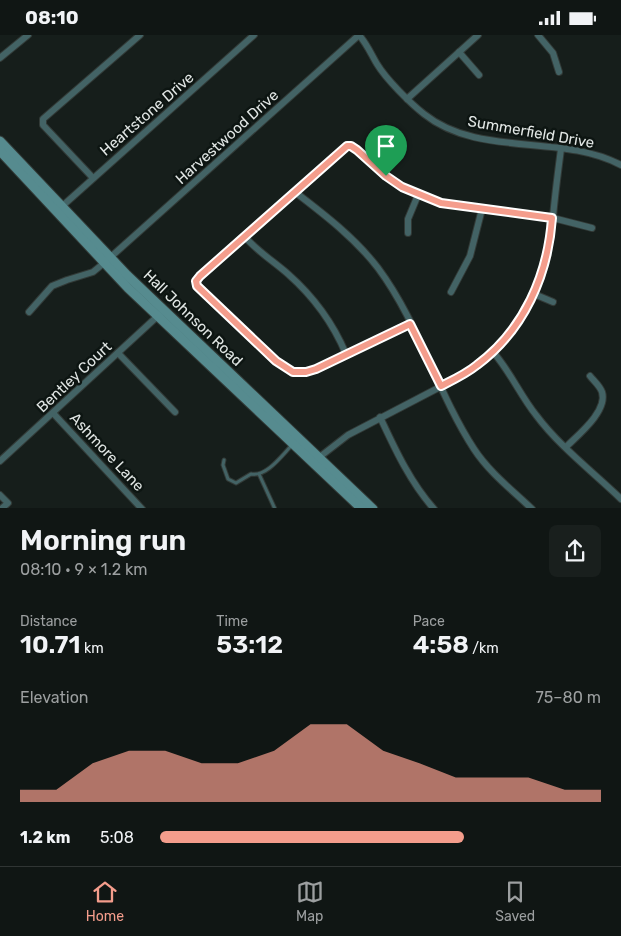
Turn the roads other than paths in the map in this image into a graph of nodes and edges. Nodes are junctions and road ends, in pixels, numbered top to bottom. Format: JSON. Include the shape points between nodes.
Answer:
{"nodes":[{"id":1,"x":28,"y":35,"type":"edge"},
{"id":2,"x":140,"y":35,"type":"edge"},
{"id":3,"x":254,"y":35,"type":"edge"},
{"id":4,"x":359,"y":35,"type":"edge"},
{"id":5,"x":478,"y":35,"type":"edge"},
{"id":6,"x":538,"y":35,"type":"edge"},
{"id":7,"x":459,"y":53,"type":"junction"},
{"id":8,"x":0,"y":58,"type":"edge"},
{"id":9,"x":559,"y":72,"type":"dead end"},
{"id":10,"x":479,"y":75,"type":"dead end"},
{"id":11,"x":408,"y":99,"type":"junction"},
{"id":12,"x":0,"y":141,"type":"edge"},
{"id":13,"x":561,"y":149,"type":"junction"},
{"id":14,"x":0,"y":151,"type":"edge"},
{"id":15,"x":621,"y":165,"type":"edge"},
{"id":16,"x":93,"y":178,"type":"junction"},
{"id":17,"x":295,"y":192,"type":"junction"},
{"id":18,"x":418,"y":195,"type":"junction"},
{"id":19,"x":59,"y":209,"type":"junction"},
{"id":20,"x":482,"y":209,"type":"junction"},
{"id":21,"x":552,"y":218,"type":"junction"},
{"id":22,"x":592,"y":228,"type":"dead end"},
{"id":23,"x":408,"y":233,"type":"dead end"},
{"id":24,"x":244,"y":236,"type":"junction"},
{"id":25,"x":107,"y":260,"type":"junction"},
{"id":26,"x":451,"y":292,"type":"dead end"},
{"id":27,"x":534,"y":294,"type":"junction"},
{"id":28,"x":553,"y":302,"type":"dead end"},
{"id":29,"x":29,"y":312,"type":"dead end"},
{"id":30,"x":161,"y":313,"type":"junction"},
{"id":31,"x":410,"y":324,"type":"junction"},
{"id":32,"x":493,"y":351,"type":"junction"},
{"id":33,"x":118,"y":353,"type":"junction"},
{"id":34,"x":346,"y":354,"type":"junction"},
{"id":35,"x":590,"y":376,"type":"dead end"},
{"id":36,"x":441,"y":386,"type":"junction"},
{"id":37,"x":175,"y":412,"type":"dead end"},
{"id":38,"x":53,"y":413,"type":"junction"},
{"id":39,"x":380,"y":417,"type":"junction"},
{"id":40,"x":293,"y":444,"type":"junction"},
{"id":41,"x":566,"y":447,"type":"junction"},
{"id":42,"x":224,"y":460,"type":"dead end"},
{"id":43,"x":316,"y":460,"type":"junction"},
{"id":44,"x":0,"y":461,"type":"edge"},
{"id":45,"x":260,"y":474,"type":"junction"},
{"id":46,"x":0,"y":495,"type":"edge"},
{"id":47,"x":620,"y":495,"type":"edge"},
{"id":48,"x":2,"y":508,"type":"edge"},
{"id":49,"x":139,"y":508,"type":"edge"},
{"id":50,"x":274,"y":508,"type":"edge"},
{"id":51,"x":361,"y":508,"type":"edge"},
{"id":52,"x":372,"y":508,"type":"edge"},
{"id":53,"x":433,"y":508,"type":"edge"},
{"id":54,"x":531,"y":508,"type":"edge"}],
"edges":[{"from":1,"to":8,"type":"street"},
{"from":2,"to":16,"type":"street","via":[[43,119],[43,125]]},
{"from":3,"to":16,"type":"street","name":"Heartstone Drive"},
{"from":4,"to":11,"type":"street","name":"Summerfield Drive","via":[[377,65]]},
{"from":4,"to":25,"type":"street","name":"Harvestwood Drive"},
{"from":5,"to":7,"type":"street"},
{"from":6,"to":9,"type":"street","via":[[553,53]]},
{"from":7,"to":10,"type":"street"},
{"from":7,"to":11,"type":"street"},
{"from":11,"to":13,"type":"street","name":"Summerfield Drive","via":[[422,113],[447,129]]},
{"from":12,"to":19,"type":"main road","name":"Hall Johnson Road"},
{"from":13,"to":15,"type":"street","name":"Summerfield Drive","via":[[605,158]]},
{"from":13,"to":21,"type":"street"},
{"from":14,"to":19,"type":"main road","name":"Hall Johnson Road"},
{"from":16,"to":19,"type":"street","name":"Heartstone Drive"},
{"from":17,"to":18,"type":"street","via":[[347,146],[353,147],[386,176]]},
{"from":17,"to":24,"type":"street"},
{"from":17,"to":31,"type":"street","via":[[365,252],[386,280]]},
{"from":18,"to":20,"type":"street","via":[[441,203]]},
{"from":18,"to":23,"type":"street","via":[[408,219]]},
{"from":19,"to":25,"type":"main road","name":"Hall Johnson Road"},
{"from":20,"to":21,"type":"street"},
{"from":20,"to":26,"type":"street","via":[[470,256]]},
{"from":21,"to":22,"type":"street"},
{"from":21,"to":27,"type":"street","via":[[546,262]]},
{"from":24,"to":34,"type":"street","via":[[307,293],[332,324]]},
{"from":24,"to":34,"type":"street","via":[[200,276],[197,286],[289,370],[306,372]]},
{"from":25,"to":29,"type":"street","name":"Harvestwood Drive","via":[[93,272],[52,286]]},
{"from":25,"to":30,"type":"main road","name":"Hall Johnson Road"},
{"from":27,"to":28,"type":"street"},
{"from":27,"to":32,"type":"street","via":[[516,325]]},
{"from":30,"to":33,"type":"street","name":"Bentley Court"},
{"from":30,"to":40,"type":"main road","name":"Hall Johnson Road"},
{"from":30,"to":43,"type":"main road","name":"Hall Johnson Road"},
{"from":31,"to":34,"type":"street"},
{"from":31,"to":36,"type":"street"},
{"from":32,"to":36,"type":"street","via":[[465,374]]},
{"from":32,"to":41,"type":"street","via":[[508,369],[534,414]]},
{"from":33,"to":37,"type":"street"},
{"from":33,"to":38,"type":"street","name":"Bentley Court"},
{"from":35,"to":41,"type":"street","via":[[602,391],[602,404]]},
{"from":36,"to":39,"type":"street"},
{"from":36,"to":54,"type":"street","via":[[479,455]]},
{"from":38,"to":44,"type":"street","name":"Bentley Court"},
{"from":38,"to":49,"type":"street","name":"Ashmore Lane"},
{"from":39,"to":43,"type":"street","via":[[348,435]]},
{"from":39,"to":53,"type":"street","via":[[396,452]]},
{"from":40,"to":43,"type":"main road","name":"Hall Johnson Road"},
{"from":40,"to":45,"type":"lane"},
{"from":41,"to":47,"type":"street"},
{"from":42,"to":45,"type":"lane","via":[[231,482]]},
{"from":43,"to":51,"type":"main road","name":"Hall Johnson Road"},
{"from":43,"to":52,"type":"main road","name":"Hall Johnson Road"},
{"from":45,"to":50,"type":"lane"},
{"from":46,"to":48,"type":"street","via":[[8,503]]}]}
